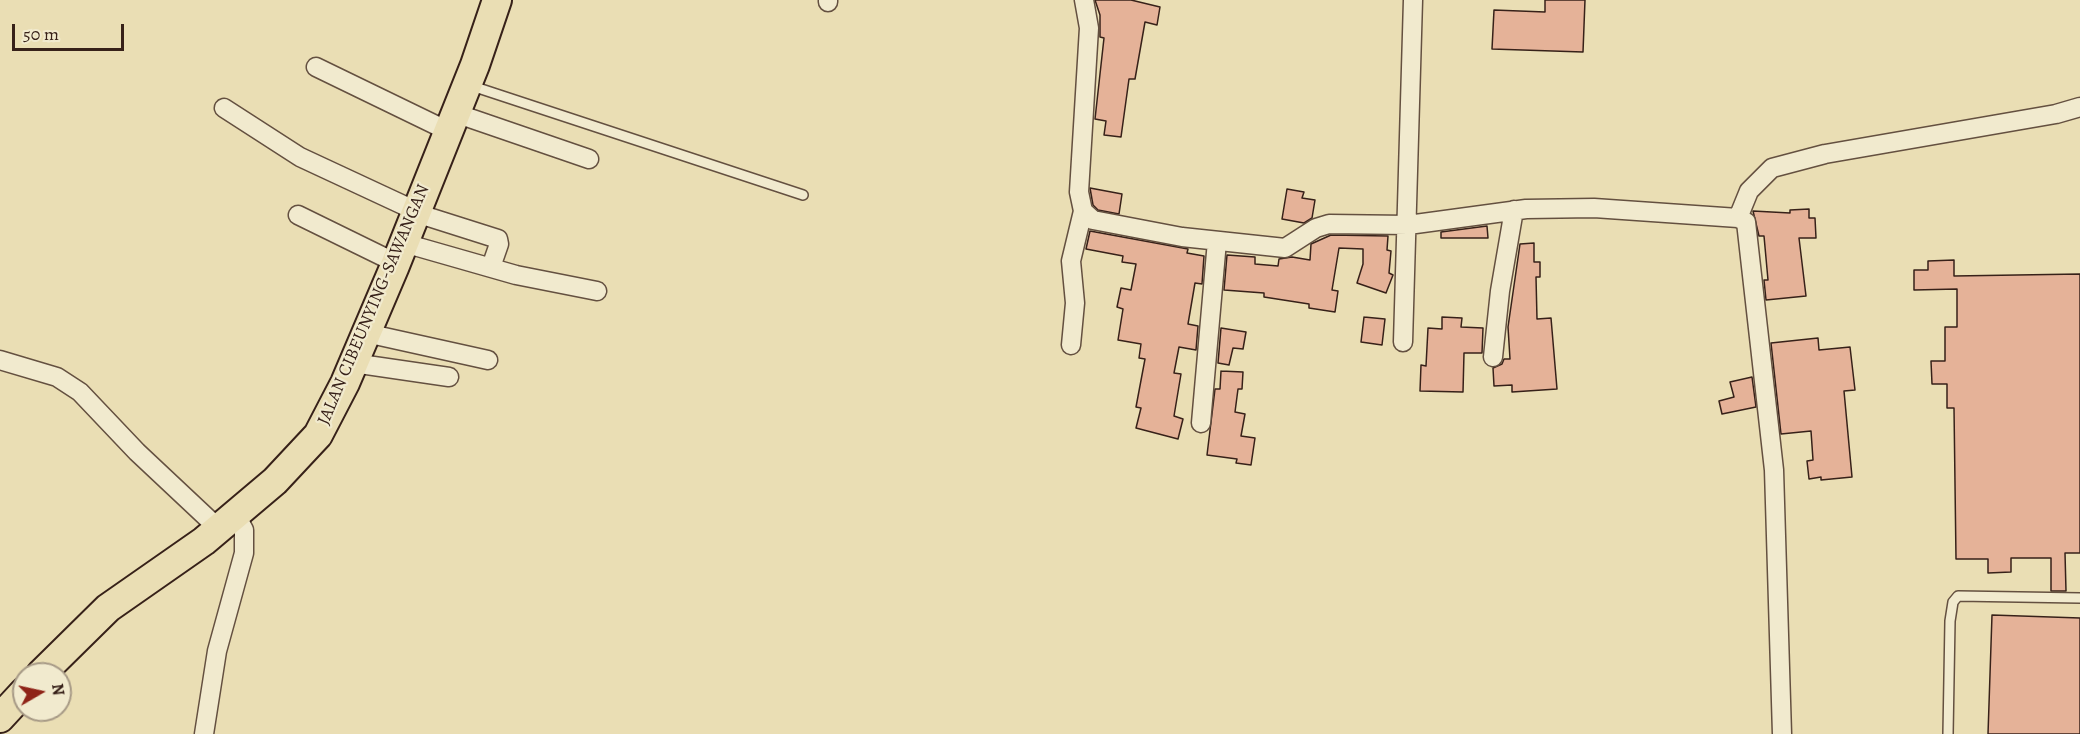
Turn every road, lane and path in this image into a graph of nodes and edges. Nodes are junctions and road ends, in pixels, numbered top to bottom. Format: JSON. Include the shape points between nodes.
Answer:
{"nodes":[{"id":1,"x":497,"y":0,"type":"edge"},
{"id":2,"x":1084,"y":0,"type":"edge"},
{"id":3,"x":1413,"y":0,"type":"edge"},
{"id":4,"x":316,"y":67,"type":"dead end"},
{"id":5,"x":467,"y":85,"type":"junction"},
{"id":6,"x":2080,"y":106,"type":"edge"},
{"id":7,"x":224,"y":108,"type":"dead end"},
{"id":8,"x":452,"y":122,"type":"junction"},
{"id":9,"x":589,"y":159,"type":"dead end"},
{"id":10,"x":803,"y":195,"type":"dead end"},
{"id":11,"x":1514,"y":210,"type":"junction"},
{"id":12,"x":1083,"y":211,"type":"junction"},
{"id":13,"x":416,"y":212,"type":"junction"},
{"id":14,"x":298,"y":215,"type":"dead end"},
{"id":15,"x":1738,"y":218,"type":"junction"},
{"id":16,"x":1408,"y":225,"type":"junction"},
{"id":17,"x":1217,"y":241,"type":"junction"},
{"id":18,"x":400,"y":253,"type":"junction"},
{"id":19,"x":491,"y":267,"type":"junction"},
{"id":20,"x":597,"y":291,"type":"dead end"},
{"id":21,"x":366,"y":333,"type":"junction"},
{"id":22,"x":1403,"y":342,"type":"dead end"},
{"id":23,"x":1071,"y":345,"type":"dead end"},
{"id":24,"x":1493,"y":357,"type":"dead end"},
{"id":25,"x":0,"y":360,"type":"edge"},
{"id":26,"x":488,"y":360,"type":"dead end"},
{"id":27,"x":353,"y":363,"type":"junction"},
{"id":28,"x":449,"y":377,"type":"dead end"},
{"id":29,"x":1201,"y":423,"type":"dead end"},
{"id":30,"x":227,"y":522,"type":"junction"},
{"id":31,"x":2080,"y":598,"type":"edge"},
{"id":32,"x":53,"y":662,"type":"edge"},
{"id":33,"x":12,"y":705,"type":"edge"},
{"id":34,"x":0,"y":718,"type":"edge"},
{"id":35,"x":204,"y":734,"type":"edge"},
{"id":36,"x":1782,"y":734,"type":"edge"},
{"id":37,"x":1948,"y":734,"type":"edge"}],
"edges":[{"from":1,"to":5,"type":"main road","name":"JALAN CIBEUNYING-SAWANGAN"},
{"from":2,"to":12,"type":"street","via":[[1089,28],[1079,192]]},
{"from":3,"to":16,"type":"street"},
{"from":4,"to":8,"type":"street"},
{"from":5,"to":8,"type":"main road","name":"JALAN CIBEUNYING-SAWANGAN"},
{"from":5,"to":10,"type":"lane"},
{"from":6,"to":15,"type":"street","via":[[2056,114],[1825,154],[1772,168],[1749,192]]},
{"from":7,"to":13,"type":"street","via":[[300,157]]},
{"from":8,"to":9,"type":"street"},
{"from":8,"to":13,"type":"main road","name":"JALAN CIBEUNYING-SAWANGAN"},
{"from":11,"to":15,"type":"street","via":[[1594,208]]},
{"from":11,"to":16,"type":"street"},
{"from":11,"to":24,"type":"street"},
{"from":12,"to":17,"type":"street","via":[[1103,223]]},
{"from":12,"to":23,"type":"street","via":[[1071,261],[1075,303]]},
{"from":13,"to":18,"type":"main road","name":"JALAN CIBEUNYING-SAWANGAN"},
{"from":13,"to":19,"type":"street","via":[[498,239]]},
{"from":14,"to":18,"type":"street"},
{"from":15,"to":36,"type":"street","via":[[1746,222],[1748,232],[1774,470]]},
{"from":16,"to":17,"type":"street","via":[[1329,224],[1285,248]]},
{"from":16,"to":22,"type":"street"},
{"from":17,"to":29,"type":"street"},
{"from":18,"to":19,"type":"street"},
{"from":18,"to":21,"type":"main road","name":"JALAN CIBEUNYING-SAWANGAN"},
{"from":19,"to":20,"type":"street"},
{"from":21,"to":26,"type":"street"},
{"from":21,"to":27,"type":"main road","name":"JALAN CIBEUNYING-SAWANGAN"},
{"from":25,"to":30,"type":"street","via":[[57,377],[80,392],[137,452]]},
{"from":27,"to":28,"type":"street"},
{"from":27,"to":30,"type":"main road","name":"JALAN CIBEUNYING-SAWANGAN","via":[[318,435]]},
{"from":30,"to":32,"type":"main road","name":"JALAN CIBEUNYING-SAWANGAN","via":[[108,608]]},
{"from":30,"to":35,"type":"street","via":[[244,530],[244,552],[217,651]]},
{"from":31,"to":37,"type":"lane","via":[[1958,596],[1950,621]]},
{"from":33,"to":34,"type":"main road"}]}
